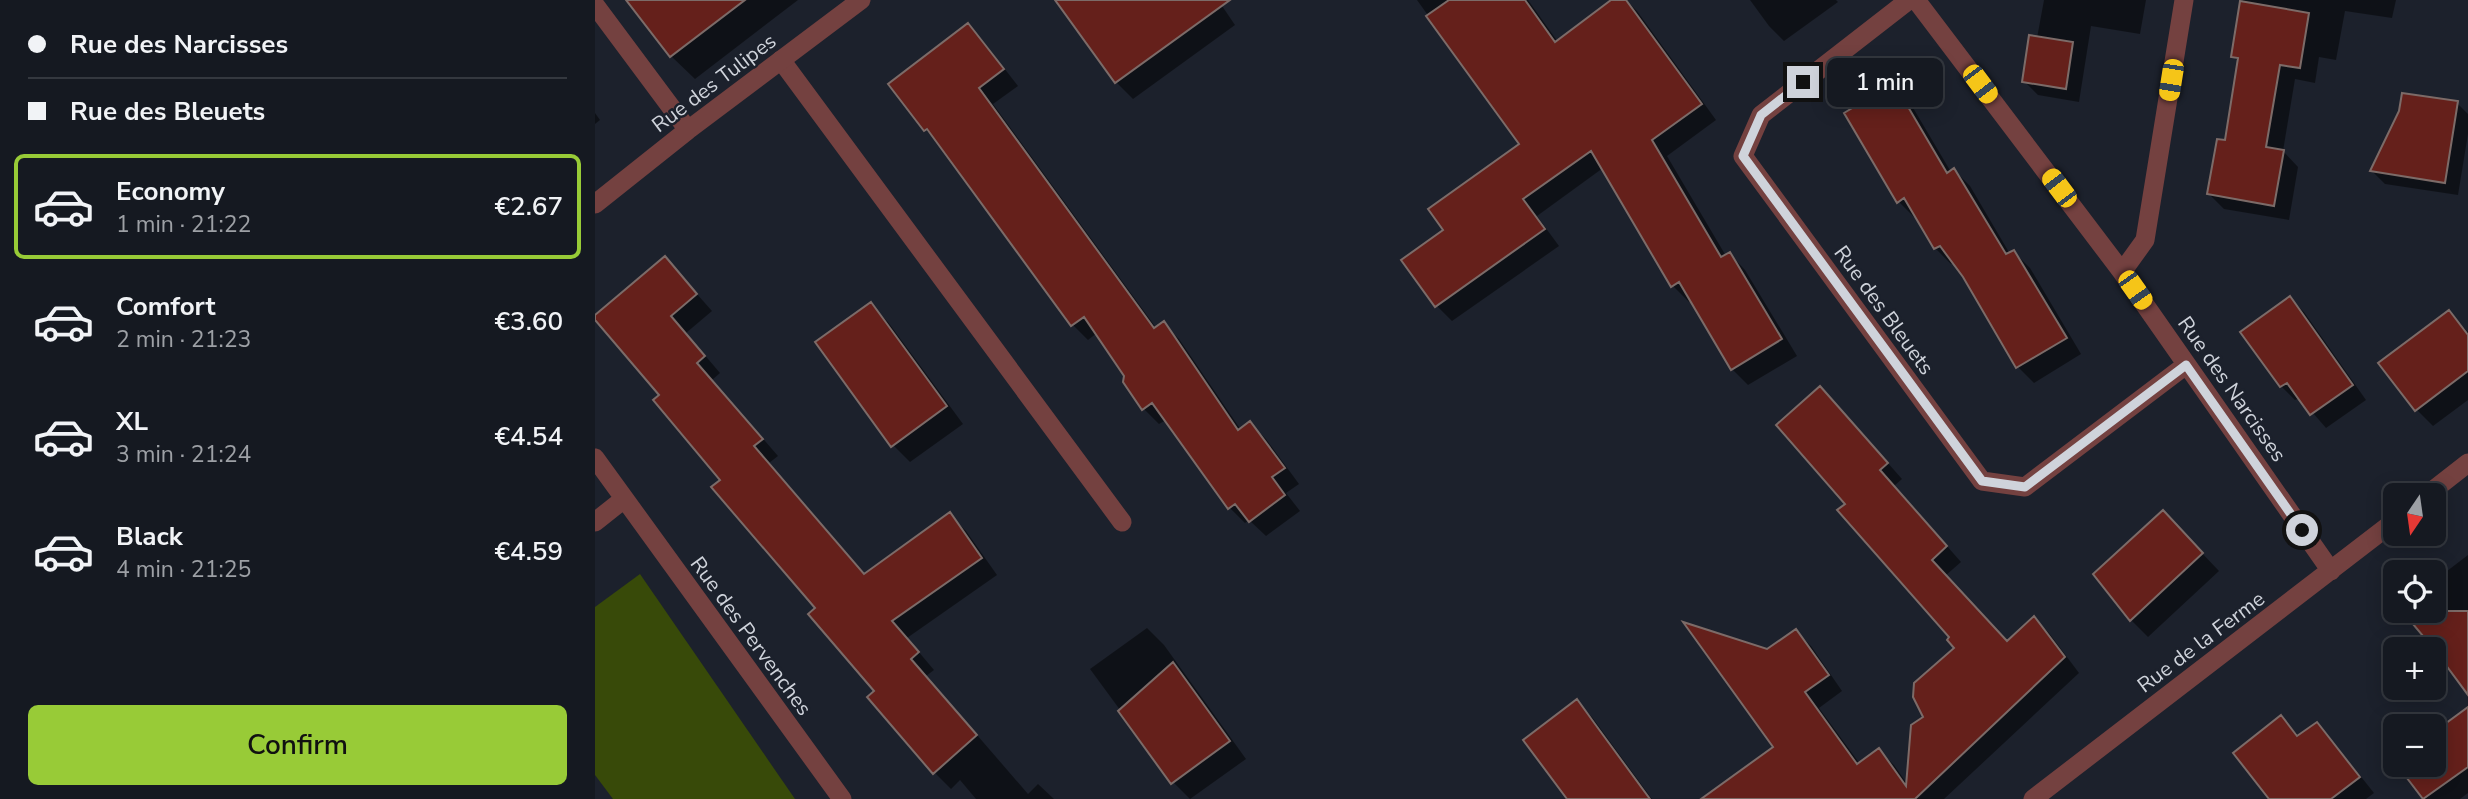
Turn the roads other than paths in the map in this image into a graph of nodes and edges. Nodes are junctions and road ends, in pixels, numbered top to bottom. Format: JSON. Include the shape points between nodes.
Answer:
{"nodes":[{"id":1,"x":861,"y":0,"type":"edge"},
{"id":2,"x":1909,"y":0,"type":"edge"},
{"id":3,"x":1916,"y":0,"type":"edge"},
{"id":4,"x":2184,"y":0,"type":"edge"},
{"id":5,"x":595,"y":5,"type":"edge"},
{"id":6,"x":781,"y":60,"type":"junction"},
{"id":7,"x":688,"y":130,"type":"junction"},
{"id":8,"x":595,"y":204,"type":"edge"},
{"id":9,"x":2122,"y":272,"type":"junction"},
{"id":10,"x":2186,"y":365,"type":"junction"},
{"id":11,"x":595,"y":458,"type":"edge"},
{"id":12,"x":2468,"y":463,"type":"edge"},
{"id":13,"x":2442,"y":483,"type":"edge"},
{"id":14,"x":624,"y":499,"type":"junction"},
{"id":15,"x":595,"y":522,"type":"edge"},
{"id":16,"x":1122,"y":522,"type":"dead end"},
{"id":17,"x":2383,"y":530,"type":"edge"},
{"id":18,"x":2332,"y":571,"type":"junction"},
{"id":19,"x":842,"y":799,"type":"edge"},
{"id":20,"x":2033,"y":799,"type":"edge"}],
"edges":[{"from":1,"to":6,"type":"street","name":"Rue des Tulipes"},
{"from":2,"to":10,"type":"street","name":"Rue des Bleuets","via":[[1761,115],[1743,156],[1982,481],[2025,487]]},
{"from":3,"to":9,"type":"street","name":"Rue des Narcisses"},
{"from":4,"to":9,"type":"street","via":[[2145,240]]},
{"from":5,"to":7,"type":"street"},
{"from":6,"to":7,"type":"street","name":"Rue des Tulipes"},
{"from":6,"to":16,"type":"street"},
{"from":7,"to":8,"type":"street","name":"Rue des Tulipes"},
{"from":9,"to":10,"type":"street","name":"Rue des Narcisses"},
{"from":10,"to":18,"type":"street","name":"Rue des Narcisses"},
{"from":11,"to":14,"type":"street","name":"Rue des Pervenches"},
{"from":12,"to":13,"type":"street"},
{"from":14,"to":15,"type":"street"},
{"from":14,"to":19,"type":"street","name":"Rue des Pervenches"},
{"from":17,"to":18,"type":"street","name":"Rue de la Ferme"},
{"from":18,"to":20,"type":"street","name":"Rue de la Ferme"}]}
